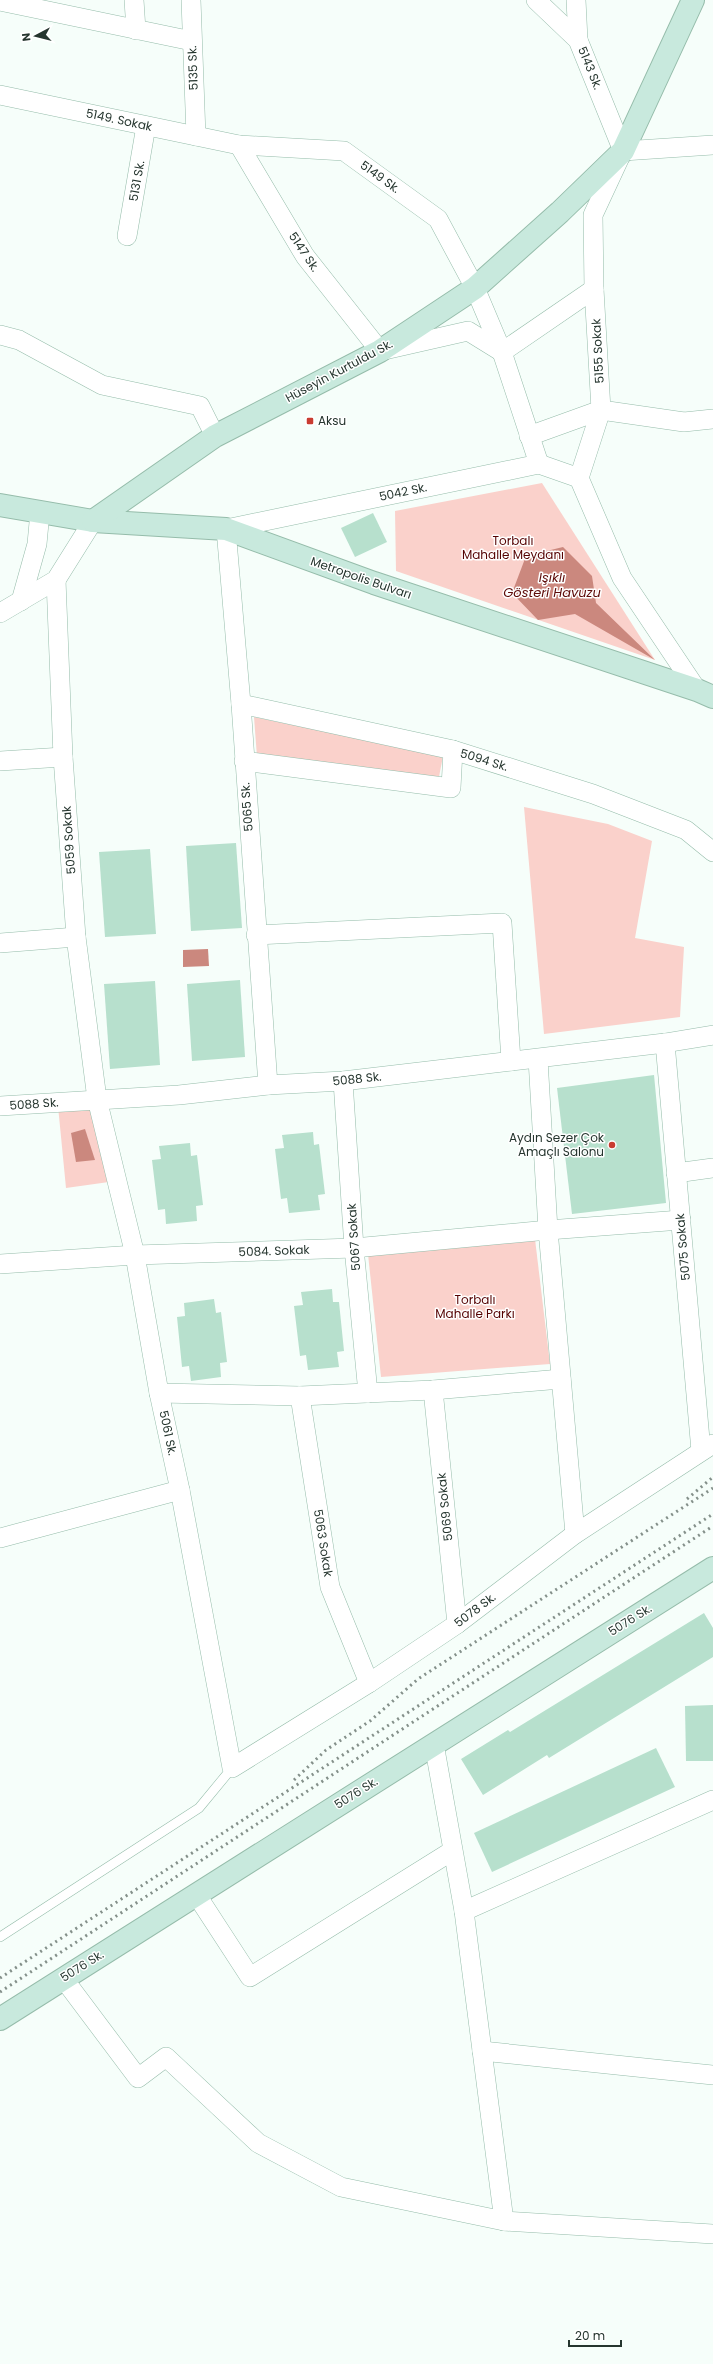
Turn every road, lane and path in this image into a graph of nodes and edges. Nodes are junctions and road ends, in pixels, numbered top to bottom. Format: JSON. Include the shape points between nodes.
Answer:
{"nodes":[{"id":1,"x":134,"y":0,"type":"edge"},
{"id":2,"x":191,"y":0,"type":"edge"},
{"id":3,"x":536,"y":0,"type":"edge"},
{"id":4,"x":576,"y":0,"type":"edge"},
{"id":5,"x":693,"y":0,"type":"edge"},
{"id":6,"x":0,"y":1,"type":"edge"},
{"id":7,"x":136,"y":30,"type":"junction"},
{"id":8,"x":578,"y":40,"type":"junction"},
{"id":9,"x":192,"y":41,"type":"junction"},
{"id":10,"x":0,"y":95,"type":"edge"},
{"id":11,"x":146,"y":126,"type":"junction"},
{"id":12,"x":196,"y":136,"type":"junction"},
{"id":13,"x":238,"y":145,"type":"junction"},
{"id":14,"x":713,"y":145,"type":"edge"},
{"id":15,"x":623,"y":150,"type":"junction"},
{"id":16,"x":127,"y":236,"type":"dead end"},
{"id":17,"x":475,"y":288,"type":"junction"},
{"id":18,"x":594,"y":289,"type":"junction"},
{"id":19,"x":0,"y":335,"type":"edge"},
{"id":20,"x":380,"y":351,"type":"junction"},
{"id":21,"x":502,"y":352,"type":"junction"},
{"id":22,"x":601,"y":410,"type":"junction"},
{"id":23,"x":713,"y":419,"type":"edge"},
{"id":24,"x":215,"y":436,"type":"junction"},
{"id":25,"x":529,"y":436,"type":"junction"},
{"id":26,"x":539,"y":464,"type":"junction"},
{"id":27,"x":579,"y":478,"type":"junction"},
{"id":28,"x":0,"y":505,"type":"edge"},
{"id":29,"x":40,"y":512,"type":"junction"},
{"id":30,"x":93,"y":521,"type":"junction"},
{"id":31,"x":226,"y":529,"type":"junction"},
{"id":32,"x":56,"y":580,"type":"junction"},
{"id":33,"x":21,"y":601,"type":"junction"},
{"id":34,"x":0,"y":613,"type":"edge"},
{"id":35,"x":705,"y":693,"type":"edge"},
{"id":36,"x":241,"y":704,"type":"junction"},
{"id":37,"x":453,"y":750,"type":"junction"},
{"id":38,"x":64,"y":757,"type":"junction"},
{"id":39,"x":0,"y":761,"type":"edge"},
{"id":40,"x":244,"y":761,"type":"junction"},
{"id":41,"x":713,"y":852,"type":"edge"},
{"id":42,"x":256,"y":935,"type":"junction"},
{"id":43,"x":76,"y":936,"type":"junction"},
{"id":44,"x":0,"y":943,"type":"edge"},
{"id":45,"x":713,"y":1035,"type":"edge"},
{"id":46,"x":665,"y":1043,"type":"junction"},
{"id":47,"x":538,"y":1059,"type":"junction"},
{"id":48,"x":511,"y":1061,"type":"junction"},
{"id":49,"x":343,"y":1081,"type":"junction"},
{"id":50,"x":268,"y":1085,"type":"junction"},
{"id":51,"x":97,"y":1099,"type":"junction"},
{"id":52,"x":0,"y":1106,"type":"edge"},
{"id":53,"x":713,"y":1168,"type":"edge"},
{"id":54,"x":676,"y":1173,"type":"junction"},
{"id":55,"x":681,"y":1220,"type":"junction"},
{"id":56,"x":548,"y":1230,"type":"junction"},
{"id":57,"x":354,"y":1248,"type":"junction"},
{"id":58,"x":135,"y":1255,"type":"junction"},
{"id":59,"x":0,"y":1264,"type":"edge"},
{"id":60,"x":561,"y":1379,"type":"junction"},
{"id":61,"x":434,"y":1390,"type":"junction"},
{"id":62,"x":159,"y":1393,"type":"junction"},
{"id":63,"x":368,"y":1393,"type":"junction"},
{"id":64,"x":300,"y":1396,"type":"junction"},
{"id":65,"x":707,"y":1448,"type":"edge"},
{"id":66,"x":180,"y":1490,"type":"junction"},
{"id":67,"x":0,"y":1529,"type":"edge"},
{"id":68,"x":575,"y":1534,"type":"junction"},
{"id":69,"x":0,"y":1538,"type":"edge"},
{"id":70,"x":713,"y":1568,"type":"edge"},
{"id":71,"x":457,"y":1624,"type":"junction"},
{"id":72,"x":369,"y":1683,"type":"junction"},
{"id":73,"x":434,"y":1744,"type":"junction"},
{"id":74,"x":232,"y":1768,"type":"junction"},
{"id":75,"x":713,"y":1800,"type":"edge"},
{"id":76,"x":452,"y":1851,"type":"junction"},
{"id":77,"x":196,"y":1894,"type":"junction"},
{"id":78,"x":464,"y":1911,"type":"junction"},
{"id":79,"x":0,"y":1937,"type":"edge"},
{"id":80,"x":63,"y":1978,"type":"junction"},
{"id":81,"x":0,"y":2019,"type":"edge"},
{"id":82,"x":482,"y":2051,"type":"junction"},
{"id":83,"x":713,"y":2075,"type":"edge"},
{"id":84,"x":504,"y":2221,"type":"junction"},
{"id":85,"x":713,"y":2234,"type":"edge"}],
"edges":[{"from":1,"to":7,"type":"street"},
{"from":2,"to":9,"type":"street","name":"5135 Sk."},
{"from":3,"to":8,"type":"street","name":"5143 Sk."},
{"from":4,"to":8,"type":"street"},
{"from":5,"to":15,"type":"street","name":"5155 Sokak"},
{"from":6,"to":7,"type":"street"},
{"from":7,"to":9,"type":"street"},
{"from":8,"to":15,"type":"street","name":"5143 Sk."},
{"from":9,"to":12,"type":"street","name":"5135 Sk."},
{"from":10,"to":11,"type":"street","name":"5149. Sokak"},
{"from":11,"to":12,"type":"street","name":"5149. Sokak"},
{"from":11,"to":16,"type":"street","name":"5131 Sk."},
{"from":12,"to":13,"type":"street","name":"5149. Sokak"},
{"from":13,"to":17,"type":"street","name":"5149 Sk.","via":[[344,151],[438,219]]},
{"from":13,"to":20,"type":"street","name":"5147 Sk.","via":[[305,256]]},
{"from":14,"to":15,"type":"street"},
{"from":15,"to":17,"type":"street","name":"Hüseyin Kurtuldu Sk.","via":[[560,212]]},
{"from":15,"to":18,"type":"street","name":"5155 Sokak","via":[[593,215]]},
{"from":17,"to":20,"type":"street","name":"Hüseyin Kurtuldu Sk."},
{"from":17,"to":21,"type":"street","name":"5149 Sk."},
{"from":18,"to":21,"type":"street"},
{"from":18,"to":22,"type":"street","name":"5155 Sokak"},
{"from":19,"to":24,"type":"street","via":[[19,340],[102,385],[200,406]]},
{"from":20,"to":21,"type":"street","via":[[468,331]]},
{"from":20,"to":24,"type":"street","name":"Hüseyin Kurtuldu Sk."},
{"from":21,"to":25,"type":"street","name":"5149 Sk."},
{"from":22,"to":23,"type":"street","via":[[684,422]]},
{"from":22,"to":25,"type":"street"},
{"from":22,"to":27,"type":"street","name":"5155 Sokak"},
{"from":24,"to":30,"type":"street","name":"Hüseyin Kurtuldu Sk."},
{"from":25,"to":26,"type":"street","name":"5149 Sk."},
{"from":26,"to":27,"type":"street"},
{"from":26,"to":31,"type":"street","name":"5042 Sk."},
{"from":27,"to":35,"type":"street","via":[[622,578]]},
{"from":28,"to":29,"type":"street","name":"Metropolis Bulvarı"},
{"from":29,"to":30,"type":"street","name":"Metropolis Bulvarı"},
{"from":29,"to":33,"type":"street","via":[[37,544]]},
{"from":30,"to":31,"type":"street","name":"Metropolis Bulvarı"},
{"from":30,"to":32,"type":"street"},
{"from":31,"to":35,"type":"street","name":"Metropolis Bulvarı","via":[[374,583]]},
{"from":31,"to":36,"type":"street","name":"5065 Sk."},
{"from":32,"to":33,"type":"street"},
{"from":32,"to":38,"type":"street","name":"5059 Sokak"},
{"from":33,"to":34,"type":"street"},
{"from":36,"to":37,"type":"street","name":"5094 Sk."},
{"from":36,"to":40,"type":"street","name":"5065 Sk."},
{"from":37,"to":40,"type":"street","via":[[451,788]]},
{"from":37,"to":41,"type":"street","name":"5094 Sk.","via":[[593,794],[686,830]]},
{"from":38,"to":39,"type":"street"},
{"from":38,"to":43,"type":"street","name":"5059 Sokak"},
{"from":40,"to":42,"type":"street","name":"5065 Sk."},
{"from":42,"to":48,"type":"street","via":[[502,923]]},
{"from":42,"to":50,"type":"street","name":"5065 Sk."},
{"from":43,"to":44,"type":"street"},
{"from":43,"to":51,"type":"street","name":"5059 Sokak"},
{"from":45,"to":46,"type":"street","name":"5088 Sk."},
{"from":46,"to":47,"type":"street","name":"5088 Sk."},
{"from":46,"to":54,"type":"street","name":"5075 Sokak"},
{"from":47,"to":48,"type":"street","name":"5088 Sk."},
{"from":47,"to":56,"type":"street"},
{"from":48,"to":49,"type":"street","name":"5088 Sk."},
{"from":49,"to":50,"type":"street","name":"5088 Sk."},
{"from":49,"to":57,"type":"street","name":"5067 Sokak"},
{"from":50,"to":51,"type":"street","name":"5088 Sk.","via":[[179,1095]]},
{"from":51,"to":52,"type":"street","name":"5088 Sk."},
{"from":51,"to":58,"type":"street","name":"5061 Sk."},
{"from":53,"to":54,"type":"street"},
{"from":54,"to":55,"type":"street","name":"5075 Sokak"},
{"from":55,"to":56,"type":"street","name":"5084. Sokak"},
{"from":55,"to":65,"type":"street","name":"5075 Sokak"},
{"from":56,"to":57,"type":"street","name":"5084. Sokak"},
{"from":56,"to":60,"type":"street"},
{"from":57,"to":58,"type":"street","name":"5084. Sokak"},
{"from":57,"to":63,"type":"street","name":"5067 Sokak"},
{"from":58,"to":59,"type":"street","name":"5084. Sokak"},
{"from":58,"to":62,"type":"street","name":"5061 Sk."},
{"from":60,"to":61,"type":"street"},
{"from":60,"to":68,"type":"street"},
{"from":61,"to":63,"type":"street"},
{"from":61,"to":71,"type":"street","name":"5069 Sokak"},
{"from":62,"to":64,"type":"street"},
{"from":62,"to":66,"type":"street","name":"5061 Sk."},
{"from":63,"to":64,"type":"street"},
{"from":64,"to":72,"type":"street","name":"5063 Sokak","via":[[330,1587]]},
{"from":65,"to":68,"type":"street","name":"5078 Sk."},
{"from":66,"to":69,"type":"street"},
{"from":66,"to":74,"type":"street","name":"5061 Sk."},
{"from":67,"to":69,"type":"street"},
{"from":68,"to":71,"type":"street","name":"5078 Sk."},
{"from":70,"to":73,"type":"street","name":"5076 Sk."},
{"from":71,"to":72,"type":"street","name":"5078 Sk."},
{"from":72,"to":74,"type":"street","name":"5078 Sk."},
{"from":73,"to":76,"type":"street"},
{"from":73,"to":77,"type":"street","name":"5076 Sk."},
{"from":74,"to":79,"type":"lane","via":[[199,1808]]},
{"from":75,"to":78,"type":"street"},
{"from":76,"to":77,"type":"street","via":[[250,1977]]},
{"from":76,"to":78,"type":"street"},
{"from":77,"to":80,"type":"street","name":"5076 Sk."},
{"from":78,"to":82,"type":"street"},
{"from":80,"to":81,"type":"street","name":"5076 Sk."},
{"from":80,"to":84,"type":"street","via":[[138,2078],[166,2057],[258,2144],[341,2187]]},
{"from":82,"to":83,"type":"street"},
{"from":82,"to":84,"type":"street"},
{"from":84,"to":85,"type":"street"}]}
